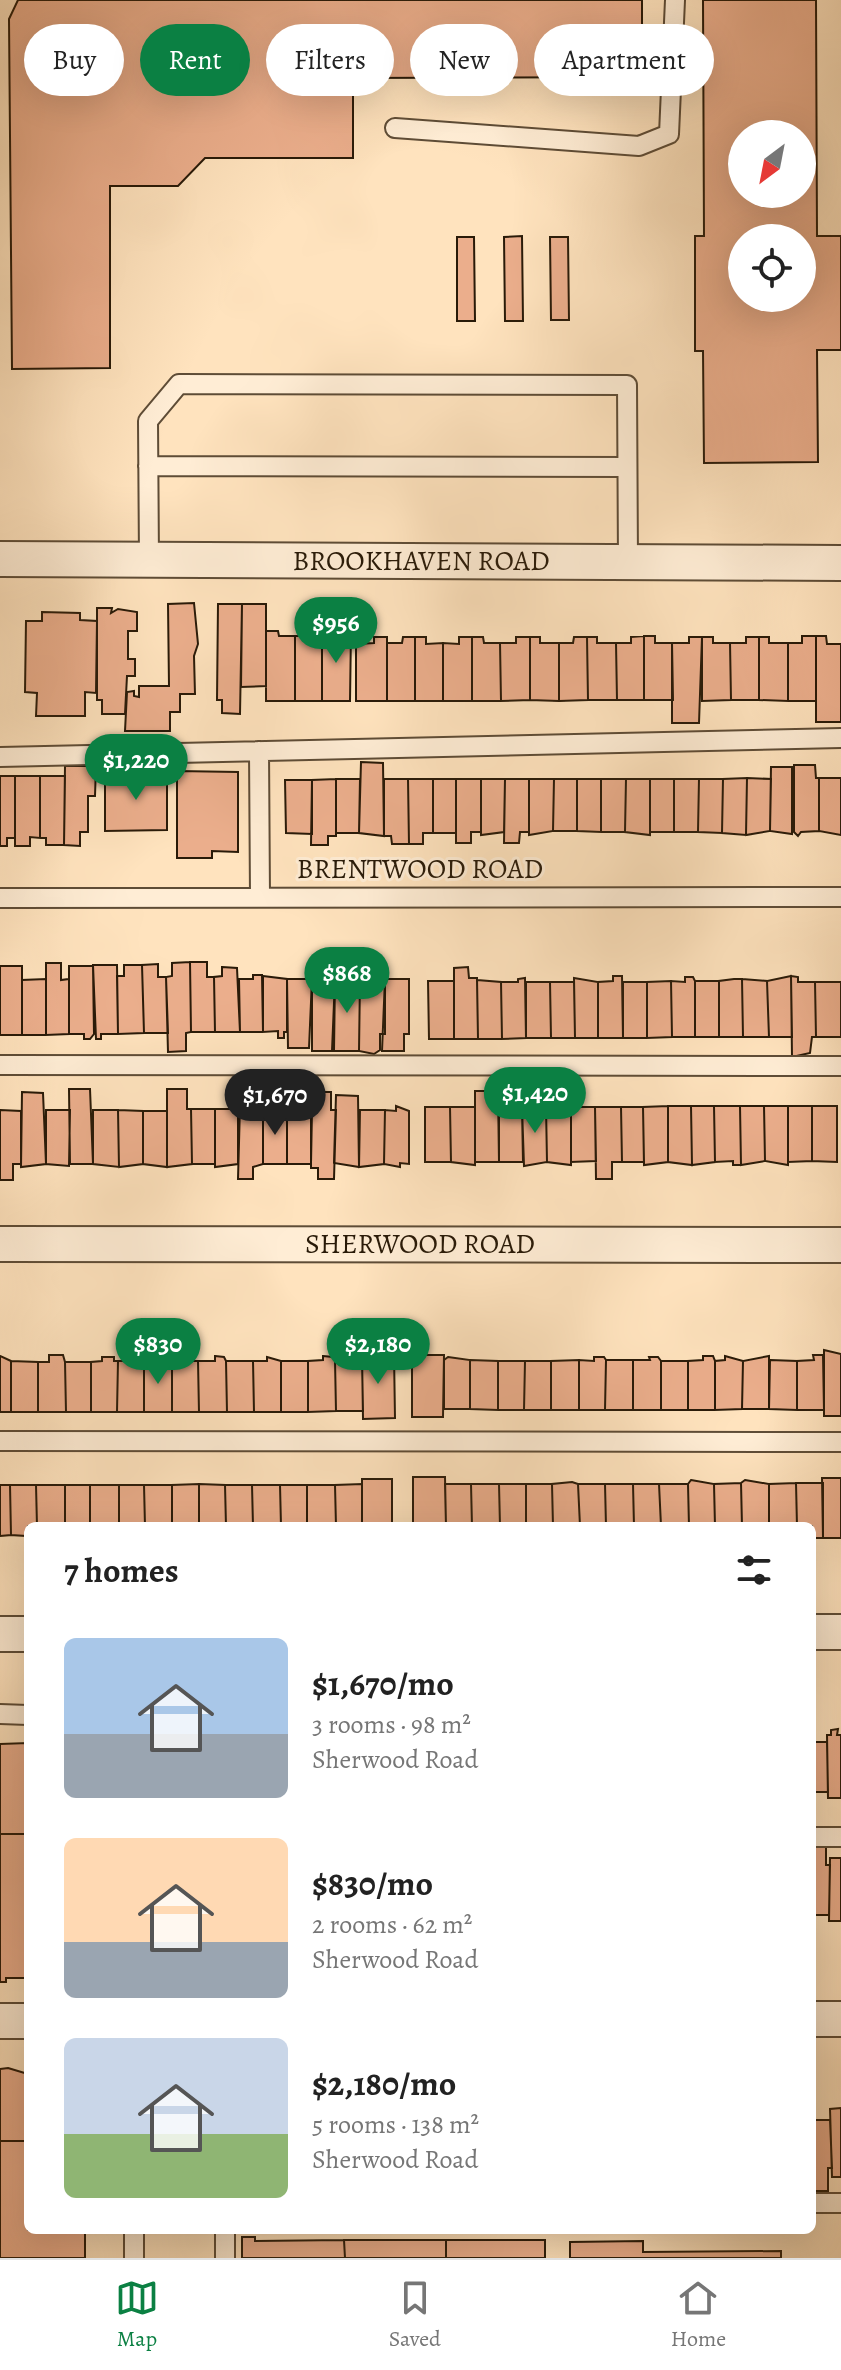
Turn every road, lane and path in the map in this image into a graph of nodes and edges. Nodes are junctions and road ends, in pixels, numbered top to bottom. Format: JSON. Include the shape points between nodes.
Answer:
{"nodes":[{"id":1,"x":675,"y":0,"type":"edge"},
{"id":2,"x":395,"y":128,"type":"dead end"},
{"id":3,"x":148,"y":466,"type":"junction"},
{"id":4,"x":627,"y":467,"type":"junction"},
{"id":5,"x":0,"y":559,"type":"edge"},
{"id":6,"x":149,"y":560,"type":"junction"},
{"id":7,"x":628,"y":562,"type":"junction"},
{"id":8,"x":841,"y":563,"type":"edge"},
{"id":9,"x":841,"y":738,"type":"edge"},
{"id":10,"x":259,"y":751,"type":"junction"},
{"id":11,"x":0,"y":757,"type":"edge"},
{"id":12,"x":260,"y":897,"type":"junction"},
{"id":13,"x":841,"y":897,"type":"edge"},
{"id":14,"x":0,"y":898,"type":"edge"},
{"id":15,"x":0,"y":1065,"type":"edge"},
{"id":16,"x":841,"y":1066,"type":"edge"},
{"id":17,"x":0,"y":1244,"type":"edge"},
{"id":18,"x":841,"y":1245,"type":"edge"},
{"id":19,"x":0,"y":1441,"type":"edge"},
{"id":20,"x":841,"y":1442,"type":"edge"},
{"id":21,"x":816,"y":1632,"type":"edge"},
{"id":22,"x":841,"y":1632,"type":"edge"},
{"id":23,"x":0,"y":1634,"type":"edge"},
{"id":24,"x":24,"y":1634,"type":"edge"},
{"id":25,"x":0,"y":1714,"type":"edge"},
{"id":26,"x":24,"y":1715,"type":"edge"},
{"id":27,"x":816,"y":1837,"type":"edge"},
{"id":28,"x":841,"y":1837,"type":"edge"},
{"id":29,"x":816,"y":2019,"type":"edge"},
{"id":30,"x":841,"y":2019,"type":"edge"},
{"id":31,"x":0,"y":2021,"type":"edge"},
{"id":32,"x":24,"y":2021,"type":"edge"},
{"id":33,"x":816,"y":2203,"type":"edge"},
{"id":34,"x":841,"y":2203,"type":"edge"},
{"id":35,"x":134,"y":2234,"type":"edge"},
{"id":36,"x":225,"y":2234,"type":"edge"},
{"id":37,"x":134,"y":2258,"type":"edge"},
{"id":38,"x":225,"y":2258,"type":"edge"}],
"edges":[{"from":1,"to":2,"type":"lane","via":[[669,134],[639,146]]},
{"from":3,"to":4,"type":"lane"},
{"from":3,"to":4,"type":"lane","via":[[148,421],[179,384],[627,385]]},
{"from":3,"to":6,"type":"lane"},
{"from":4,"to":7,"type":"lane"},
{"from":5,"to":6,"type":"street","name":"BROOKHAVEN ROAD"},
{"from":6,"to":7,"type":"street","name":"BROOKHAVEN ROAD"},
{"from":7,"to":8,"type":"street","name":"BROOKHAVEN ROAD"},
{"from":9,"to":10,"type":"lane"},
{"from":10,"to":11,"type":"lane"},
{"from":10,"to":12,"type":"lane"},
{"from":12,"to":13,"type":"lane","name":"BRENTWOOD ROAD"},
{"from":12,"to":14,"type":"lane","name":"BRENTWOOD ROAD"},
{"from":15,"to":16,"type":"lane"},
{"from":17,"to":18,"type":"street","name":"SHERWOOD ROAD"},
{"from":19,"to":20,"type":"lane"},
{"from":21,"to":22,"type":"street"},
{"from":23,"to":24,"type":"street"},
{"from":25,"to":26,"type":"lane"},
{"from":27,"to":28,"type":"lane"},
{"from":29,"to":30,"type":"street"},
{"from":31,"to":32,"type":"street"},
{"from":33,"to":34,"type":"lane"},
{"from":35,"to":37,"type":"lane"},
{"from":36,"to":38,"type":"lane"}]}
